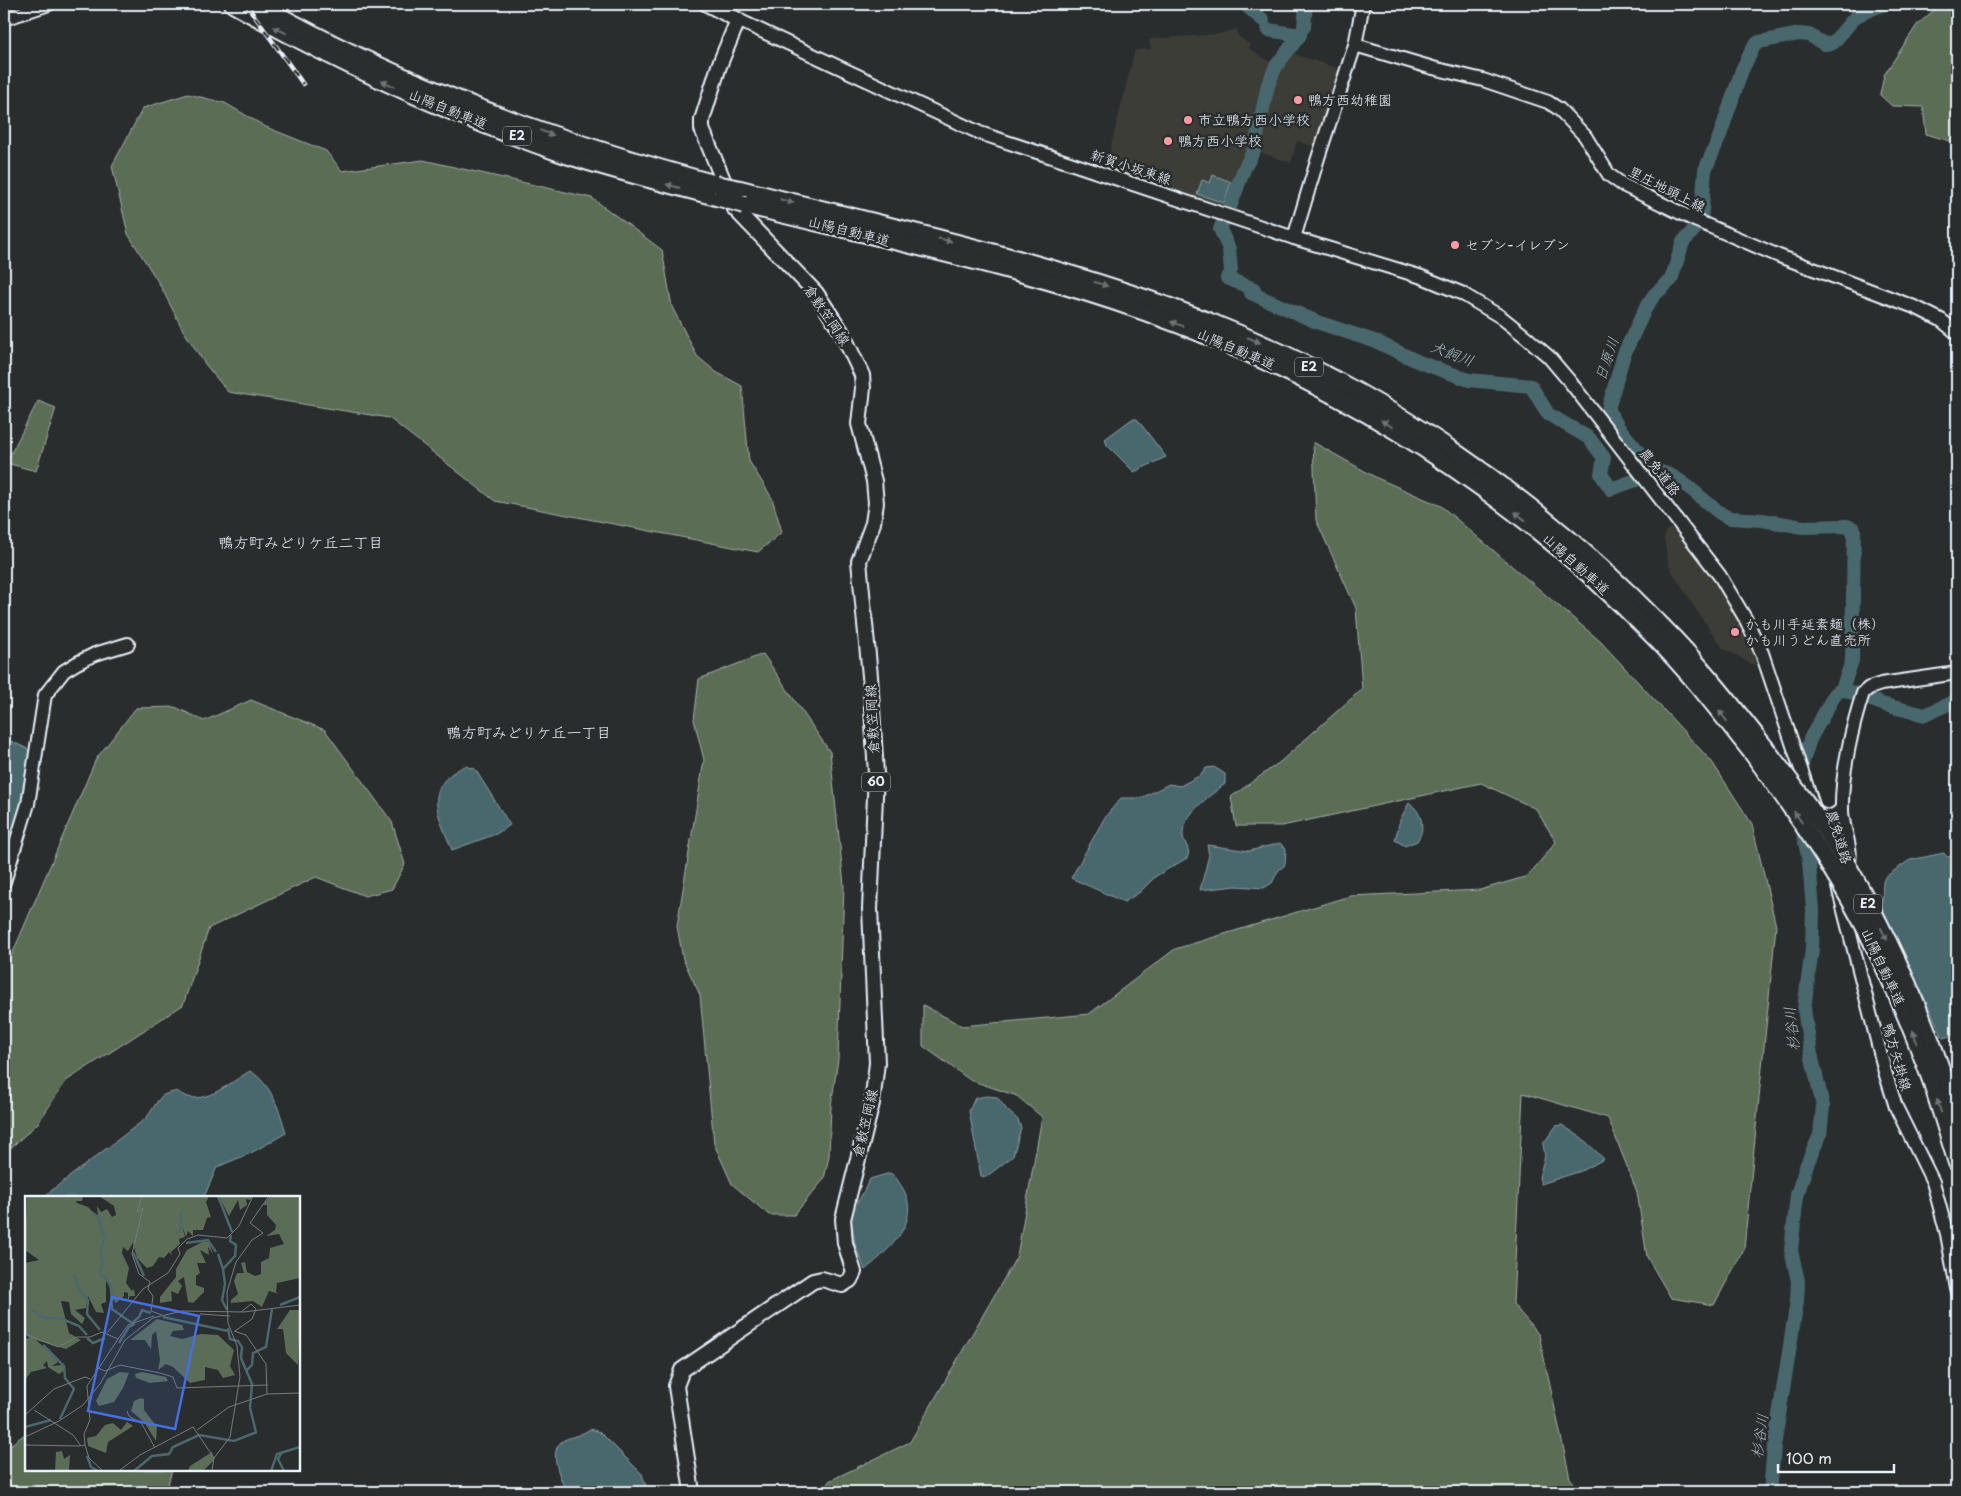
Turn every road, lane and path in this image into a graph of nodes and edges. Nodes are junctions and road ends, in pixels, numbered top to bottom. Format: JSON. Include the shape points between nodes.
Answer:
{"nodes":[{"id":1,"x":49,"y":4,"type":"edge"},
{"id":2,"x":232,"y":4,"type":"edge"},
{"id":3,"x":258,"y":4,"type":"edge"},
{"id":4,"x":707,"y":4,"type":"edge"},
{"id":5,"x":1363,"y":4,"type":"edge"},
{"id":6,"x":4,"y":19,"type":"edge"},
{"id":7,"x":738,"y":20,"type":"junction"},
{"id":8,"x":1355,"y":45,"type":"junction"},
{"id":9,"x":324,"y":46,"type":"junction"},
{"id":10,"x":718,"y":191,"type":"junction"},
{"id":11,"x":1294,"y":238,"type":"junction"},
{"id":12,"x":1957,"y":333,"type":"edge"},
{"id":13,"x":128,"y":644,"type":"dead end"},
{"id":14,"x":1957,"y":673,"type":"edge"},
{"id":15,"x":1759,"y":750,"type":"junction"},
{"id":16,"x":1842,"y":808,"type":"junction"},
{"id":17,"x":1815,"y":812,"type":"junction"},
{"id":18,"x":1835,"y":878,"type":"junction"},
{"id":19,"x":4,"y":882,"type":"edge"},
{"id":20,"x":1938,"y":1080,"type":"junction"},
{"id":21,"x":1957,"y":1117,"type":"edge"},
{"id":22,"x":1957,"y":1163,"type":"edge"},
{"id":23,"x":1957,"y":1289,"type":"edge"},
{"id":24,"x":692,"y":1492,"type":"edge"}],
"edges":[{"from":1,"to":6,"type":"main road"},
{"from":9,"to":2,"type":"highway","name":"山陽自動車道","number":"E2","one_way":true},
{"from":3,"to":9,"type":"highway","name":"山陽自動車道","number":"E2"},
{"from":4,"to":7,"type":"main road"},
{"from":5,"to":8,"type":"main road"},
{"from":7,"to":11,"type":"main road","name":"新賀小坂東線","via":[[980,133]]},
{"from":7,"to":24,"type":"main road","name":"倉敷笠岡線","number":"60","via":[[702,120],[707,142],[735,209],[816,293],[841,331],[862,375],[859,424],[876,503],[873,522],[858,561],[876,774],[870,908],[877,1063],[872,1103],[843,1219],[845,1243],[854,1272],[842,1285],[822,1279],[813,1281],[682,1370],[676,1386]]},
{"from":8,"to":11,"type":"main road"},
{"from":8,"to":12,"type":"main road","name":"里庄地頭上線","via":[[1483,80],[1548,102],[1585,136],[1609,175],[1623,184],[1700,222],[1807,268],[1917,308],[1941,320]]},
{"from":9,"to":10,"type":"highway","name":"山陽自動車道","number":"E2","via":[[402,91],[564,154]]},
{"from":15,"to":10,"type":"highway","name":"山陽自動車道","number":"E2","one_way":true,"bridge":true,"via":[[1655,638],[1596,580],[1535,528],[1423,446],[1339,398],[1254,355],[1141,311],[1024,275],[744,205]]},
{"from":10,"to":15,"type":"highway","name":"山陽自動車道","number":"E2","one_way":true,"bridge":true,"via":[[740,189],[1028,262],[1147,299],[1260,343],[1346,386],[1471,463],[1542,516],[1606,570],[1664,627],[1716,685]]},
{"from":11,"to":17,"type":"main road","name":"農免道路","via":[[1434,281],[1461,293],[1501,317],[1549,357],[1720,576],[1745,618],[1762,653]]},
{"from":13,"to":19,"type":"main road","via":[[95,654],[64,671],[46,695],[28,804]]},
{"from":14,"to":16,"type":"main road","via":[[1889,683],[1869,688],[1862,696],[1843,788]]},
{"from":15,"to":20,"type":"highway","name":"山陽自動車道","number":"E2","bridge":true,"via":[[1818,819],[1859,886],[1925,1023]]},
{"from":16,"to":17,"type":"main road","via":[[1827,817]]},
{"from":16,"to":18,"type":"main road","via":[[1849,862],[1843,874]]},
{"from":17,"to":18,"type":"main road","name":"農免道路"},
{"from":18,"to":23,"type":"main road","name":"鴨方矢掛線","via":[[1884,1072],[1896,1107],[1932,1182],[1947,1234]]},
{"from":20,"to":21,"type":"highway","name":"山陽自動車道","number":"E2"},
{"from":22,"to":20,"type":"highway","name":"山陽自動車道","number":"E2","one_way":true}]}
